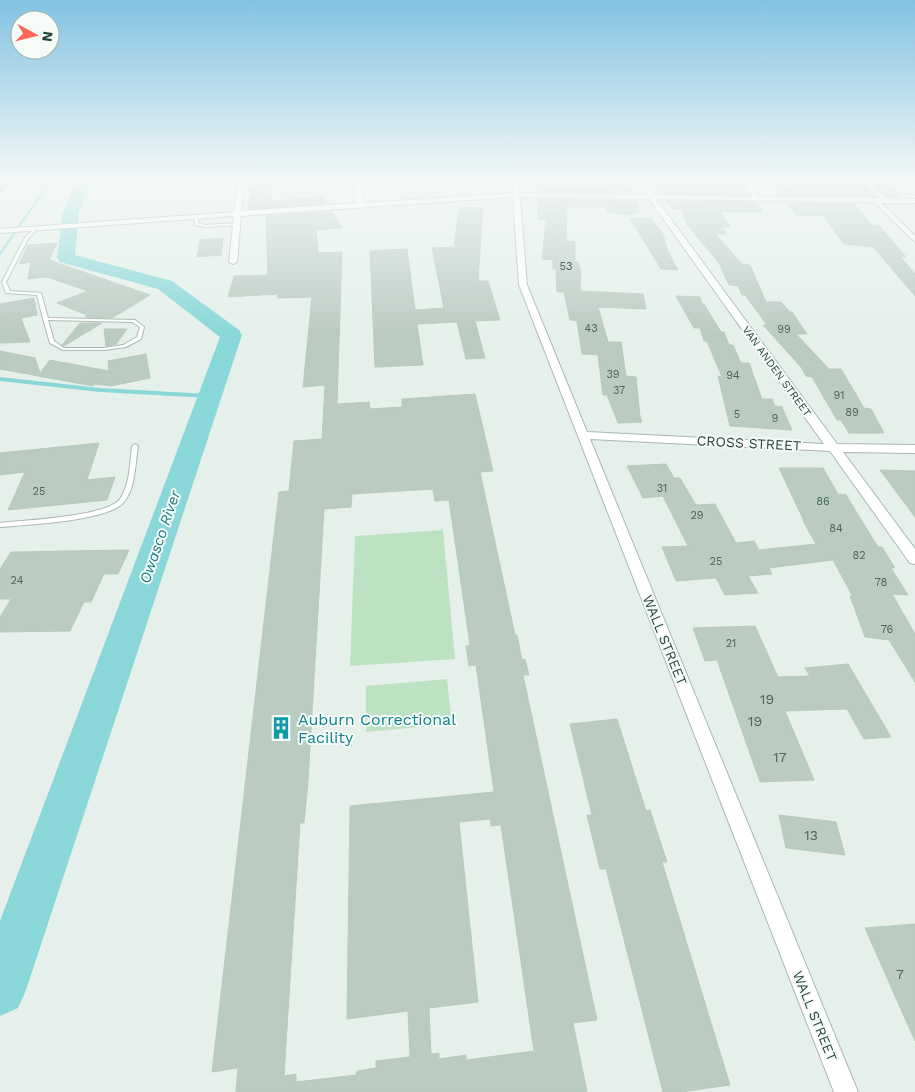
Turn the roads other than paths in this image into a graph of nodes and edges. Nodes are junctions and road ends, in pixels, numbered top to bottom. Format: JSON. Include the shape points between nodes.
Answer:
{"nodes":[{"id":1,"x":33,"y":231,"type":"edge"},
{"id":2,"x":237,"y":231,"type":"edge"},
{"id":3,"x":519,"y":231,"type":"edge"},
{"id":4,"x":675,"y":231,"type":"edge"},
{"id":5,"x":906,"y":231,"type":"edge"},
{"id":6,"x":915,"y":240,"type":"edge"},
{"id":7,"x":233,"y":262,"type":"dead end"},
{"id":8,"x":46,"y":319,"type":"junction"},
{"id":9,"x":584,"y":435,"type":"junction"},
{"id":10,"x":135,"y":446,"type":"dead end"},
{"id":11,"x":833,"y":448,"type":"junction"},
{"id":12,"x":915,"y":449,"type":"edge"},
{"id":13,"x":0,"y":525,"type":"edge"},
{"id":14,"x":915,"y":559,"type":"edge"},
{"id":15,"x":846,"y":1092,"type":"edge"}],
"edges":[{"from":1,"to":8,"type":"lane","via":[[4,282],[8,292],[39,294]]},
{"from":2,"to":7,"type":"street"},
{"from":3,"to":9,"type":"street","name":"WALL STREET","via":[[523,285]]},
{"from":4,"to":11,"type":"street","name":"VAN ANDEN STREET"},
{"from":5,"to":6,"type":"street"},
{"from":8,"to":8,"type":"lane","via":[[52,342],[63,349],[124,346],[138,338],[142,327],[133,320]]},
{"from":9,"to":11,"type":"street","name":"CROSS STREET"},
{"from":9,"to":15,"type":"street","name":"WALL STREET"},
{"from":10,"to":13,"type":"lane","via":[[127,490],[120,503],[102,513]]},
{"from":11,"to":12,"type":"street","name":"CROSS STREET"},
{"from":11,"to":14,"type":"street","name":"VAN ANDEN STREET"}]}
